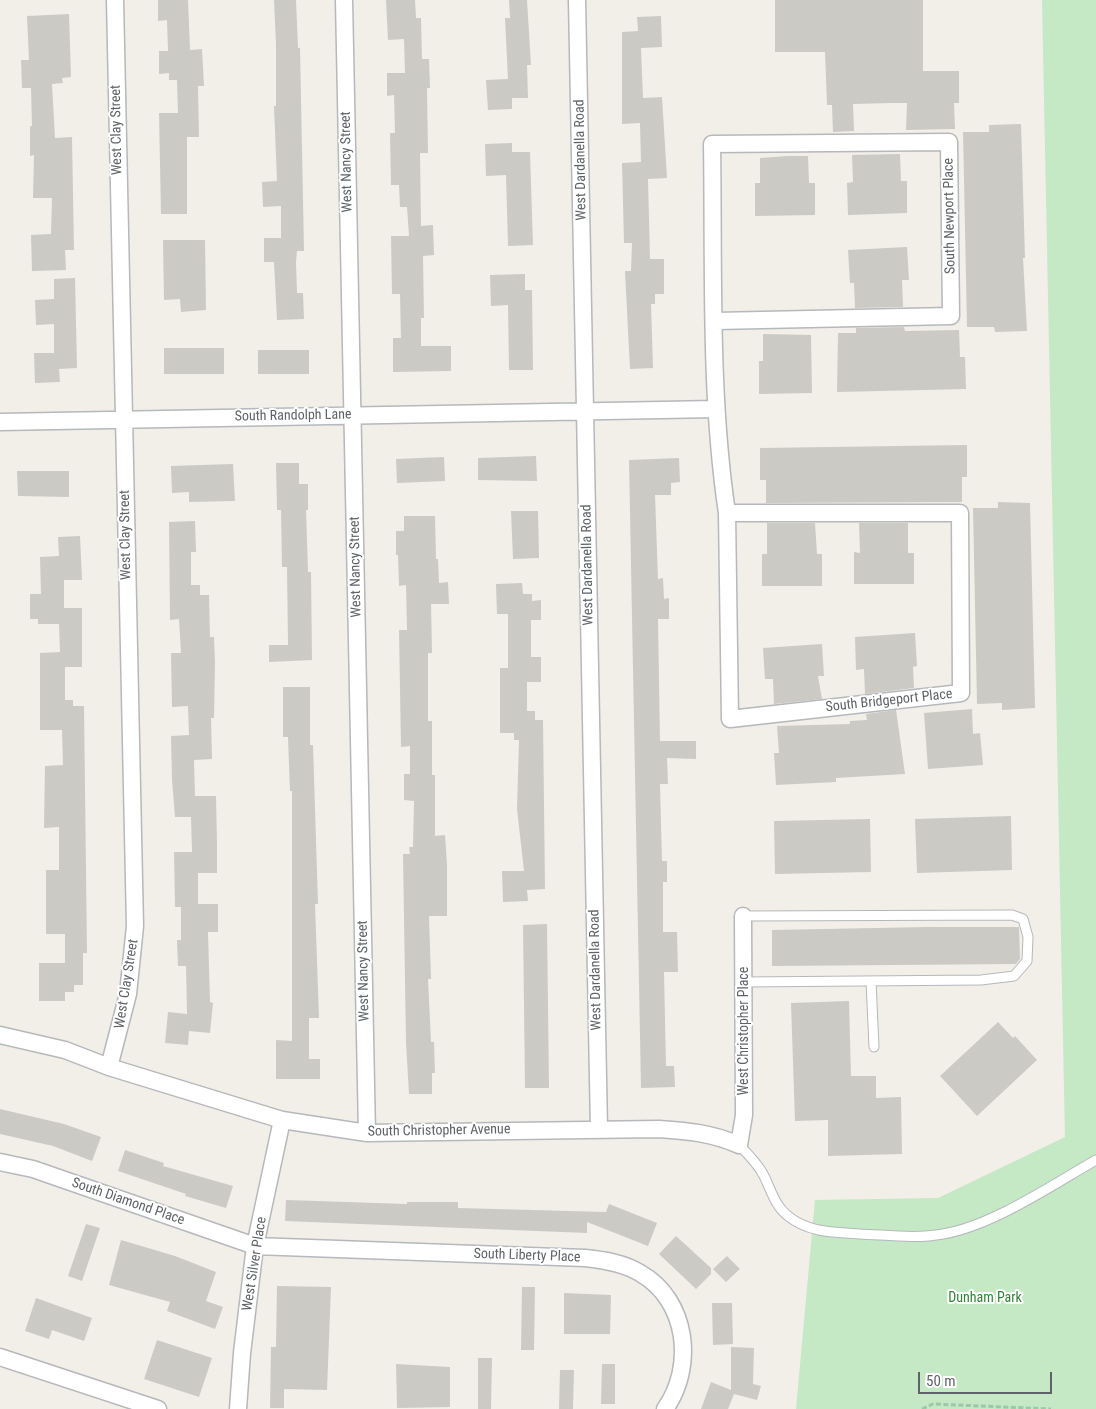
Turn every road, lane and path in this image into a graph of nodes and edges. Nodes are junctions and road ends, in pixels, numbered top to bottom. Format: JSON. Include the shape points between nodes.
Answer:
{"nodes":[{"id":1,"x":115,"y":0,"type":"edge"},
{"id":2,"x":344,"y":0,"type":"edge"},
{"id":3,"x":577,"y":0,"type":"edge"},
{"id":4,"x":715,"y":321,"type":"junction"},
{"id":5,"x":716,"y":409,"type":"junction"},
{"id":6,"x":586,"y":411,"type":"junction"},
{"id":7,"x":352,"y":415,"type":"junction"},
{"id":8,"x":123,"y":419,"type":"junction"},
{"id":9,"x":0,"y":422,"type":"edge"},
{"id":10,"x":727,"y":513,"type":"junction"},
{"id":11,"x":743,"y":916,"type":"joint"},
{"id":12,"x":871,"y":981,"type":"junction"},
{"id":13,"x":743,"y":982,"type":"junction"},
{"id":14,"x":0,"y":1036,"type":"edge"},
{"id":15,"x":874,"y":1047,"type":"dead end"},
{"id":16,"x":109,"y":1067,"type":"junction"},
{"id":17,"x":282,"y":1120,"type":"junction"},
{"id":18,"x":599,"y":1129,"type":"junction"},
{"id":19,"x":367,"y":1133,"type":"junction"},
{"id":20,"x":739,"y":1146,"type":"junction"},
{"id":21,"x":1096,"y":1160,"type":"edge"},
{"id":22,"x":0,"y":1162,"type":"edge"},
{"id":23,"x":255,"y":1246,"type":"junction"},
{"id":24,"x":0,"y":1357,"type":"edge"},
{"id":25,"x":158,"y":1409,"type":"edge"},
{"id":26,"x":238,"y":1409,"type":"edge"},
{"id":27,"x":665,"y":1409,"type":"edge"},
{"id":28,"x":922,"y":1409,"type":"edge"},
{"id":29,"x":1050,"y":1409,"type":"edge"}],
"edges":[{"from":1,"to":8,"type":"street","name":"West Clay Street"},
{"from":2,"to":7,"type":"street","name":"West Nancy Street"},
{"from":3,"to":6,"type":"street","name":"West Dardanella Road"},
{"from":4,"to":4,"type":"street","name":"South Newport Place","via":[[712,144],[949,142],[951,316]]},
{"from":4,"to":5,"type":"street","name":"South Newport Place"},
{"from":5,"to":6,"type":"street"},
{"from":5,"to":10,"type":"street","name":"South Bridgeport Place"},
{"from":6,"to":7,"type":"street","name":"South Randolph Lane"},
{"from":6,"to":18,"type":"street","name":"West Dardanella Road"},
{"from":7,"to":8,"type":"street","name":"South Randolph Lane"},
{"from":7,"to":19,"type":"street","name":"West Nancy Street"},
{"from":8,"to":9,"type":"street","name":"South Randolph Lane"},
{"from":8,"to":16,"type":"street","name":"West Clay Street","via":[[135,926],[128,994]]},
{"from":10,"to":10,"type":"street","name":"South Bridgeport Place","via":[[730,719],[962,693],[960,513]]},
{"from":11,"to":12,"type":"lane","via":[[1012,915],[1023,919],[1028,937],[1027,961],[1014,976],[980,980]]},
{"from":11,"to":13,"type":"street","name":"West Christopher Place"},
{"from":12,"to":13,"type":"lane"},
{"from":12,"to":15,"type":"lane"},
{"from":13,"to":20,"type":"street","name":"West Christopher Place","via":[[744,1115]]},
{"from":14,"to":16,"type":"street","name":"South Christopher Avenue","via":[[65,1050]]},
{"from":16,"to":17,"type":"street","name":"South Christopher Avenue"},
{"from":17,"to":19,"type":"street","name":"South Christopher Avenue"},
{"from":17,"to":23,"type":"street","name":"West Silver Place"},
{"from":18,"to":19,"type":"street","name":"South Christopher Avenue"},
{"from":18,"to":20,"type":"street","name":"South Christopher Avenue","via":[[696,1131],[719,1136]]},
{"from":20,"to":21,"type":"lane","via":[[763,1174],[776,1203],[796,1222],[823,1232],[911,1237],[944,1234],[978,1224]]},
{"from":22,"to":23,"type":"street","name":"South Diamond Place","via":[[33,1169]]},
{"from":23,"to":26,"type":"street","name":"West Silver Place"},
{"from":23,"to":27,"type":"street","name":"South Liberty Place","via":[[585,1258],[624,1265],[651,1280],[669,1302],[678,1320],[684,1360],[680,1382]]},
{"from":24,"to":25,"type":"street"},
{"from":28,"to":29,"type":"path","via":[[933,1404]]}]}
